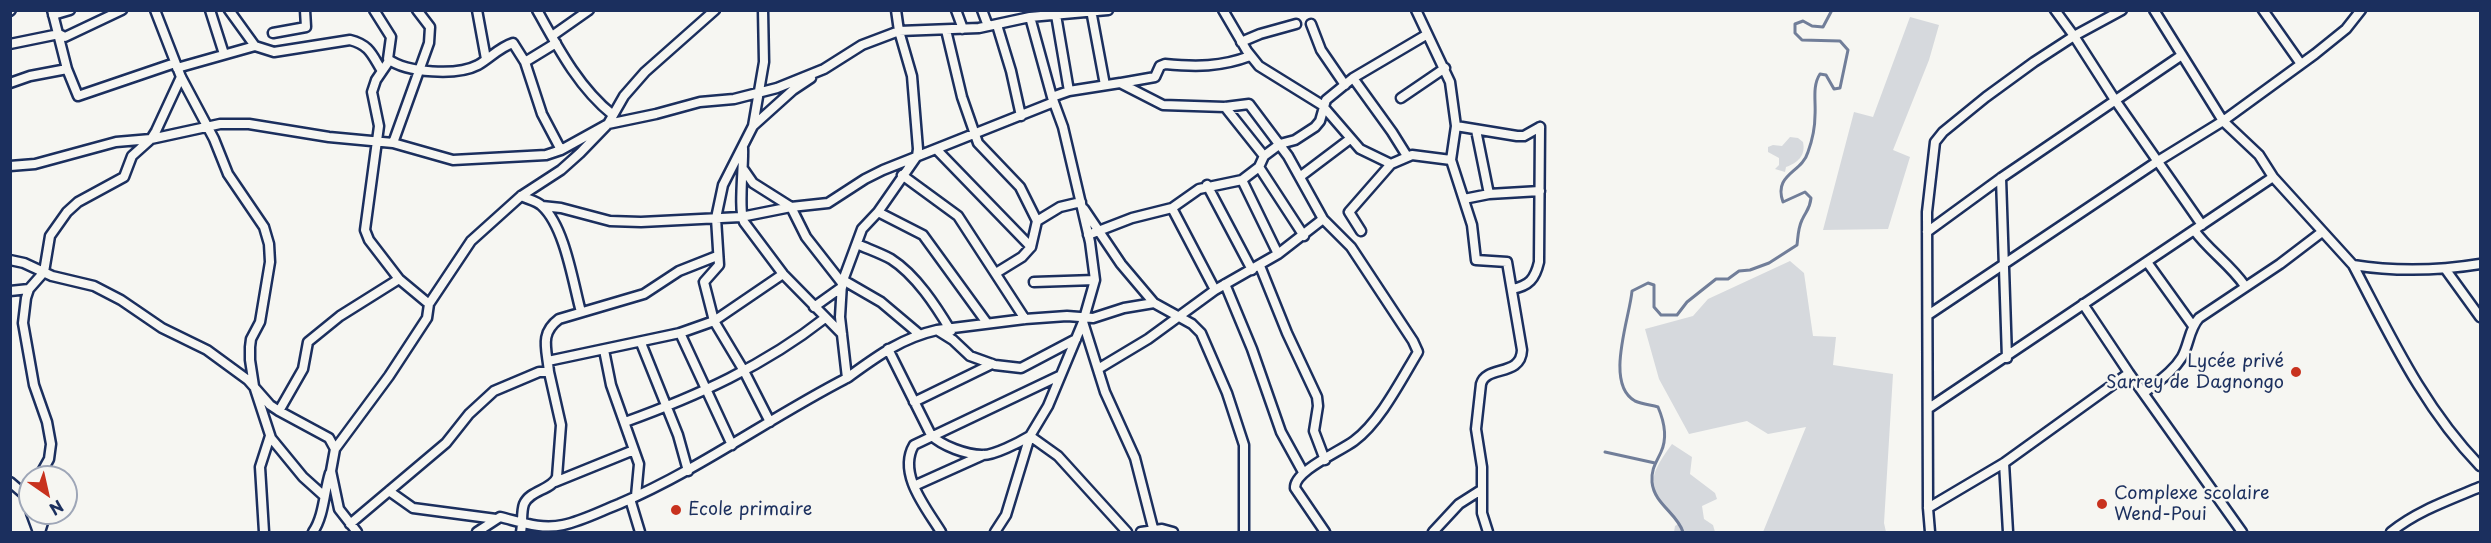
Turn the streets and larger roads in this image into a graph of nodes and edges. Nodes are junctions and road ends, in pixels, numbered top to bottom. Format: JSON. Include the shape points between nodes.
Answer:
{"nodes":[{"id":1,"x":70,"y":10,"type":"edge"},
{"id":2,"x":122,"y":10,"type":"edge"},
{"id":3,"x":156,"y":10,"type":"edge"},
{"id":4,"x":210,"y":10,"type":"edge"},
{"id":5,"x":229,"y":10,"type":"edge"},
{"id":6,"x":305,"y":10,"type":"edge"},
{"id":7,"x":374,"y":10,"type":"edge"},
{"id":8,"x":417,"y":10,"type":"edge"},
{"id":9,"x":477,"y":10,"type":"edge"},
{"id":10,"x":537,"y":10,"type":"edge"},
{"id":11,"x":715,"y":10,"type":"edge"},
{"id":12,"x":763,"y":10,"type":"edge"},
{"id":13,"x":896,"y":10,"type":"edge"},
{"id":14,"x":956,"y":10,"type":"edge"},
{"id":15,"x":982,"y":10,"type":"edge"},
{"id":16,"x":1108,"y":10,"type":"edge"},
{"id":17,"x":1224,"y":10,"type":"edge"},
{"id":18,"x":1416,"y":10,"type":"edge"},
{"id":19,"x":2055,"y":10,"type":"edge"},
{"id":20,"x":2122,"y":10,"type":"edge"},
{"id":21,"x":2154,"y":10,"type":"edge"},
{"id":22,"x":2263,"y":10,"type":"edge"},
{"id":23,"x":2361,"y":10,"type":"edge"},
{"id":24,"x":1092,"y":11,"type":"edge"},
{"id":25,"x":585,"y":12,"type":"edge"},
{"id":26,"x":52,"y":13,"type":"edge"},
{"id":27,"x":1056,"y":15,"type":"junction"},
{"id":28,"x":1030,"y":17,"type":"junction"},
{"id":29,"x":1296,"y":24,"type":"dead end"},
{"id":30,"x":1311,"y":24,"type":"dead end"},
{"id":31,"x":992,"y":26,"type":"junction"},
{"id":32,"x":963,"y":28,"type":"junction"},
{"id":33,"x":946,"y":30,"type":"junction"},
{"id":34,"x":899,"y":31,"type":"junction"},
{"id":35,"x":273,"y":33,"type":"dead end"},
{"id":36,"x":59,"y":34,"type":"junction"},
{"id":37,"x":1426,"y":35,"type":"junction"},
{"id":38,"x":2074,"y":36,"type":"junction"},
{"id":39,"x":554,"y":40,"type":"junction"},
{"id":40,"x":1241,"y":42,"type":"junction"},
{"id":41,"x":10,"y":44,"type":"edge"},
{"id":42,"x":255,"y":46,"type":"junction"},
{"id":43,"x":224,"y":54,"type":"junction"},
{"id":44,"x":2182,"y":55,"type":"junction"},
{"id":45,"x":1250,"y":56,"type":"junction"},
{"id":46,"x":486,"y":59,"type":"junction"},
{"id":47,"x":389,"y":61,"type":"junction"},
{"id":48,"x":525,"y":62,"type":"junction"},
{"id":49,"x":2301,"y":64,"type":"junction"},
{"id":50,"x":176,"y":66,"type":"junction"},
{"id":51,"x":1445,"y":68,"type":"junction"},
{"id":52,"x":67,"y":69,"type":"junction"},
{"id":53,"x":419,"y":69,"type":"junction"},
{"id":54,"x":824,"y":69,"type":"junction"},
{"id":55,"x":382,"y":71,"type":"junction"},
{"id":56,"x":181,"y":77,"type":"junction"},
{"id":57,"x":1353,"y":78,"type":"junction"},
{"id":58,"x":10,"y":83,"type":"edge"},
{"id":59,"x":1120,"y":83,"type":"junction"},
{"id":60,"x":1105,"y":85,"type":"junction"},
{"id":61,"x":1345,"y":85,"type":"junction"},
{"id":62,"x":1069,"y":91,"type":"junction"},
{"id":63,"x":759,"y":93,"type":"junction"},
{"id":64,"x":1401,"y":98,"type":"dead end"},
{"id":65,"x":1053,"y":100,"type":"junction"},
{"id":66,"x":2115,"y":100,"type":"junction"},
{"id":67,"x":1323,"y":105,"type":"junction"},
{"id":68,"x":1226,"y":107,"type":"junction"},
{"id":69,"x":613,"y":115,"type":"junction"},
{"id":70,"x":1021,"y":116,"type":"junction"},
{"id":71,"x":2223,"y":121,"type":"junction"},
{"id":72,"x":608,"y":124,"type":"junction"},
{"id":73,"x":207,"y":126,"type":"junction"},
{"id":74,"x":753,"y":126,"type":"junction"},
{"id":75,"x":1456,"y":126,"type":"junction"},
{"id":76,"x":1476,"y":130,"type":"junction"},
{"id":77,"x":975,"y":135,"type":"junction"},
{"id":78,"x":151,"y":139,"type":"junction"},
{"id":79,"x":1350,"y":139,"type":"junction"},
{"id":80,"x":376,"y":141,"type":"junction"},
{"id":81,"x":393,"y":143,"type":"junction"},
{"id":82,"x":1280,"y":144,"type":"junction"},
{"id":83,"x":743,"y":146,"type":"junction"},
{"id":84,"x":561,"y":150,"type":"junction"},
{"id":85,"x":936,"y":150,"type":"junction"},
{"id":86,"x":917,"y":156,"type":"junction"},
{"id":87,"x":1264,"y":156,"type":"junction"},
{"id":88,"x":1407,"y":156,"type":"junction"},
{"id":89,"x":1451,"y":160,"type":"junction"},
{"id":90,"x":2158,"y":161,"type":"junction"},
{"id":91,"x":1391,"y":164,"type":"junction"},
{"id":92,"x":10,"y":166,"type":"edge"},
{"id":93,"x":1259,"y":167,"type":"junction"},
{"id":94,"x":744,"y":170,"type":"junction"},
{"id":95,"x":902,"y":175,"type":"junction"},
{"id":96,"x":1301,"y":176,"type":"junction"},
{"id":97,"x":2273,"y":177,"type":"junction"},
{"id":98,"x":2001,"y":178,"type":"junction"},
{"id":99,"x":1242,"y":180,"type":"junction"},
{"id":100,"x":1207,"y":185,"type":"junction"},
{"id":101,"x":1540,"y":192,"type":"junction"},
{"id":102,"x":1490,"y":194,"type":"junction"},
{"id":103,"x":521,"y":196,"type":"junction"},
{"id":104,"x":1464,"y":199,"type":"junction"},
{"id":105,"x":1081,"y":203,"type":"junction"},
{"id":106,"x":542,"y":206,"type":"junction"},
{"id":107,"x":791,"y":207,"type":"junction"},
{"id":108,"x":1172,"y":208,"type":"junction"},
{"id":109,"x":878,"y":212,"type":"junction"},
{"id":110,"x":741,"y":217,"type":"junction"},
{"id":111,"x":716,"y":218,"type":"junction"},
{"id":112,"x":1323,"y":219,"type":"junction"},
{"id":113,"x":1037,"y":221,"type":"junction"},
{"id":114,"x":2198,"y":227,"type":"junction"},
{"id":115,"x":1361,"y":231,"type":"dead end"},
{"id":116,"x":1100,"y":232,"type":"junction"},
{"id":117,"x":1927,"y":232,"type":"junction"},
{"id":118,"x":2322,"y":232,"type":"junction"},
{"id":119,"x":1088,"y":236,"type":"junction"},
{"id":120,"x":1304,"y":236,"type":"junction"},
{"id":121,"x":857,"y":244,"type":"junction"},
{"id":122,"x":1031,"y":247,"type":"junction"},
{"id":123,"x":1278,"y":254,"type":"junction"},
{"id":124,"x":717,"y":256,"type":"junction"},
{"id":125,"x":10,"y":260,"type":"edge"},
{"id":126,"x":2146,"y":262,"type":"junction"},
{"id":127,"x":2481,"y":264,"type":"edge"},
{"id":128,"x":2353,"y":265,"type":"junction"},
{"id":129,"x":2004,"y":266,"type":"junction"},
{"id":130,"x":1256,"y":268,"type":"junction"},
{"id":131,"x":2446,"y":270,"type":"junction"},
{"id":132,"x":44,"y":272,"type":"junction"},
{"id":133,"x":996,"y":273,"type":"junction"},
{"id":134,"x":783,"y":274,"type":"junction"},
{"id":135,"x":399,"y":279,"type":"junction"},
{"id":136,"x":1095,"y":280,"type":"junction"},
{"id":137,"x":1034,"y":282,"type":"dead end"},
{"id":138,"x":842,"y":284,"type":"junction"},
{"id":139,"x":1225,"y":284,"type":"junction"},
{"id":140,"x":2245,"y":286,"type":"junction"},
{"id":141,"x":29,"y":289,"type":"junction"},
{"id":142,"x":1512,"y":289,"type":"junction"},
{"id":143,"x":1215,"y":290,"type":"junction"},
{"id":144,"x":10,"y":291,"type":"edge"},
{"id":145,"x":1154,"y":303,"type":"junction"},
{"id":146,"x":429,"y":304,"type":"junction"},
{"id":147,"x":2084,"y":304,"type":"junction"},
{"id":148,"x":814,"y":307,"type":"junction"},
{"id":149,"x":582,"y":312,"type":"junction"},
{"id":150,"x":1178,"y":315,"type":"junction"},
{"id":151,"x":1928,"y":315,"type":"junction"},
{"id":152,"x":2481,"y":316,"type":"edge"},
{"id":153,"x":825,"y":318,"type":"junction"},
{"id":154,"x":1025,"y":319,"type":"junction"},
{"id":155,"x":1083,"y":320,"type":"junction"},
{"id":156,"x":714,"y":321,"type":"junction"},
{"id":157,"x":987,"y":323,"type":"junction"},
{"id":158,"x":2193,"y":326,"type":"junction"},
{"id":159,"x":950,"y":328,"type":"junction"},
{"id":160,"x":937,"y":330,"type":"junction"},
{"id":161,"x":680,"y":333,"type":"junction"},
{"id":162,"x":842,"y":334,"type":"junction"},
{"id":163,"x":919,"y":334,"type":"junction"},
{"id":164,"x":1076,"y":339,"type":"junction"},
{"id":165,"x":641,"y":343,"type":"junction"},
{"id":166,"x":960,"y":347,"type":"junction"},
{"id":167,"x":888,"y":349,"type":"junction"},
{"id":168,"x":604,"y":350,"type":"junction"},
{"id":169,"x":2007,"y":358,"type":"junction"},
{"id":170,"x":548,"y":361,"type":"junction"},
{"id":171,"x":992,"y":364,"type":"junction"},
{"id":172,"x":1098,"y":369,"type":"junction"},
{"id":173,"x":744,"y":371,"type":"junction"},
{"id":174,"x":549,"y":372,"type":"junction"},
{"id":175,"x":2128,"y":373,"type":"junction"},
{"id":176,"x":1059,"y":376,"type":"junction"},
{"id":177,"x":847,"y":378,"type":"junction"},
{"id":178,"x":254,"y":386,"type":"junction"},
{"id":179,"x":705,"y":390,"type":"junction"},
{"id":180,"x":2144,"y":393,"type":"junction"},
{"id":181,"x":914,"y":402,"type":"junction"},
{"id":182,"x":667,"y":407,"type":"junction"},
{"id":183,"x":1929,"y":408,"type":"junction"},
{"id":184,"x":279,"y":411,"type":"junction"},
{"id":185,"x":625,"y":422,"type":"junction"},
{"id":186,"x":770,"y":422,"type":"junction"},
{"id":187,"x":931,"y":435,"type":"junction"},
{"id":188,"x":270,"y":436,"type":"junction"},
{"id":189,"x":1030,"y":436,"type":"junction"},
{"id":190,"x":732,"y":445,"type":"junction"},
{"id":191,"x":335,"y":449,"type":"junction"},
{"id":192,"x":634,"y":450,"type":"junction"},
{"id":193,"x":983,"y":455,"type":"junction"},
{"id":194,"x":1326,"y":460,"type":"junction"},
{"id":195,"x":2004,"y":463,"type":"junction"},
{"id":196,"x":46,"y":465,"type":"edge"},
{"id":197,"x":2481,"y":466,"type":"edge"},
{"id":198,"x":331,"y":471,"type":"junction"},
{"id":199,"x":688,"y":471,"type":"junction"},
{"id":200,"x":1303,"y":472,"type":"junction"},
{"id":201,"x":555,"y":482,"type":"junction"},
{"id":202,"x":914,"y":486,"type":"junction"},
{"id":203,"x":2481,"y":487,"type":"edge"},
{"id":204,"x":1481,"y":490,"type":"junction"},
{"id":205,"x":389,"y":491,"type":"junction"},
{"id":206,"x":323,"y":495,"type":"junction"},
{"id":207,"x":633,"y":498,"type":"junction"},
{"id":208,"x":1928,"y":508,"type":"junction"},
{"id":209,"x":496,"y":519,"type":"junction"},
{"id":210,"x":350,"y":524,"type":"junction"},
{"id":211,"x":522,"y":528,"type":"edge"},
{"id":212,"x":566,"y":529,"type":"edge"},
{"id":213,"x":1153,"y":531,"type":"edge"},
{"id":214,"x":264,"y":532,"type":"edge"},
{"id":215,"x":313,"y":532,"type":"edge"},
{"id":216,"x":357,"y":532,"type":"edge"},
{"id":217,"x":477,"y":532,"type":"edge"},
{"id":218,"x":640,"y":532,"type":"edge"},
{"id":219,"x":941,"y":532,"type":"edge"},
{"id":220,"x":998,"y":532,"type":"edge"},
{"id":221,"x":1127,"y":532,"type":"edge"},
{"id":222,"x":1141,"y":532,"type":"edge"},
{"id":223,"x":1173,"y":532,"type":"edge"},
{"id":224,"x":1244,"y":532,"type":"edge"},
{"id":225,"x":1325,"y":532,"type":"edge"},
{"id":226,"x":1433,"y":532,"type":"edge"},
{"id":227,"x":1488,"y":532,"type":"edge"},
{"id":228,"x":1930,"y":532,"type":"edge"},
{"id":229,"x":2008,"y":532,"type":"edge"},
{"id":230,"x":2242,"y":532,"type":"edge"},
{"id":231,"x":2391,"y":532,"type":"edge"}],
"edges":[{"from":1,"to":26,"type":"street"},
{"from":2,"to":36,"type":"street","via":[[65,37]]},
{"from":3,"to":50,"type":"street"},
{"from":4,"to":43,"type":"street"},
{"from":5,"to":42,"type":"street"},
{"from":6,"to":35,"type":"street","via":[[306,27]]},
{"from":7,"to":47,"type":"street","via":[[391,37]]},
{"from":8,"to":53,"type":"street","via":[[431,30]]},
{"from":9,"to":46,"type":"street"},
{"from":10,"to":39,"type":"street"},
{"from":11,"to":69,"type":"street","via":[[645,72]]},
{"from":12,"to":63,"type":"street","via":[[764,62]]},
{"from":13,"to":34,"type":"street"},
{"from":14,"to":32,"type":"street"},
{"from":15,"to":31,"type":"street"},
{"from":16,"to":24,"type":"street"},
{"from":17,"to":40,"type":"street"},
{"from":18,"to":37,"type":"street"},
{"from":19,"to":38,"type":"street"},
{"from":20,"to":38,"type":"street"},
{"from":21,"to":44,"type":"street"},
{"from":22,"to":49,"type":"street"},
{"from":23,"to":49,"type":"street","via":[[2346,29]]},
{"from":24,"to":27,"type":"street"},
{"from":24,"to":60,"type":"street"},
{"from":25,"to":39,"type":"street"},
{"from":26,"to":36,"type":"street"},
{"from":27,"to":28,"type":"street"},
{"from":27,"to":62,"type":"street"},
{"from":28,"to":31,"type":"street"},
{"from":28,"to":65,"type":"street"},
{"from":29,"to":40,"type":"street"},
{"from":30,"to":61,"type":"street","via":[[1321,50]]},
{"from":31,"to":32,"type":"street"},
{"from":31,"to":70,"type":"street","via":[[1011,71]]},
{"from":32,"to":33,"type":"street"},
{"from":33,"to":34,"type":"street"},
{"from":33,"to":77,"type":"street"},
{"from":34,"to":54,"type":"street","via":[[862,45]]},
{"from":34,"to":86,"type":"street","via":[[912,76]]},
{"from":36,"to":41,"type":"street"},
{"from":36,"to":52,"type":"street"},
{"from":37,"to":51,"type":"street"},
{"from":37,"to":57,"type":"street"},
{"from":38,"to":66,"type":"street"},
{"from":38,"to":117,"type":"street","via":[[1986,97],[1938,138],[1933,147]]},
{"from":39,"to":48,"type":"street"},
{"from":39,"to":69,"type":"street","via":[[594,100]]},
{"from":40,"to":45,"type":"street"},
{"from":42,"to":43,"type":"street"},
{"from":42,"to":55,"type":"street","via":[[274,52],[350,40],[368,47]]},
{"from":43,"to":50,"type":"street"},
{"from":44,"to":66,"type":"street"},
{"from":44,"to":71,"type":"street"},
{"from":45,"to":59,"type":"street","via":[[1229,64],[1201,67],[1165,64],[1155,76]]},
{"from":45,"to":67,"type":"street","via":[[1259,66]]},
{"from":46,"to":48,"type":"street","via":[[513,43]]},
{"from":46,"to":53,"type":"street","via":[[458,71]]},
{"from":47,"to":53,"type":"street"},
{"from":47,"to":55,"type":"street"},
{"from":48,"to":84,"type":"street","via":[[542,114]]},
{"from":49,"to":71,"type":"street"},
{"from":50,"to":52,"type":"street","via":[[80,97]]},
{"from":50,"to":56,"type":"street"},
{"from":51,"to":64,"type":"street"},
{"from":51,"to":75,"type":"street"},
{"from":52,"to":58,"type":"street"},
{"from":53,"to":81,"type":"street"},
{"from":54,"to":63,"type":"street"},
{"from":54,"to":74,"type":"street","via":[[793,90]]},
{"from":55,"to":80,"type":"street","via":[[372,92],[379,118]]},
{"from":56,"to":73,"type":"street"},
{"from":56,"to":78,"type":"street"},
{"from":57,"to":61,"type":"street"},
{"from":57,"to":88,"type":"street"},
{"from":59,"to":60,"type":"street"},
{"from":59,"to":68,"type":"street","via":[[1163,105]]},
{"from":60,"to":62,"type":"street"},
{"from":61,"to":67,"type":"street"},
{"from":62,"to":65,"type":"street"},
{"from":63,"to":72,"type":"street","via":[[700,102]]},
{"from":63,"to":74,"type":"street"},
{"from":65,"to":70,"type":"street"},
{"from":65,"to":105,"type":"street"},
{"from":66,"to":90,"type":"street"},
{"from":66,"to":98,"type":"street"},
{"from":67,"to":79,"type":"street"},
{"from":67,"to":82,"type":"street","via":[[1315,127]]},
{"from":68,"to":82,"type":"street","via":[[1249,104]]},
{"from":68,"to":87,"type":"street"},
{"from":69,"to":72,"type":"street"},
{"from":70,"to":77,"type":"street"},
{"from":71,"to":90,"type":"street"},
{"from":71,"to":97,"type":"street","via":[[2259,155]]},
{"from":72,"to":84,"type":"street"},
{"from":72,"to":103,"type":"street","via":[[561,170]]},
{"from":73,"to":78,"type":"street"},
{"from":73,"to":80,"type":"street","via":[[249,123]]},
{"from":73,"to":178,"type":"street","via":[[228,174],[264,227],[269,244],[270,262],[260,322],[250,347]]},
{"from":74,"to":83,"type":"street"},
{"from":75,"to":76,"type":"street"},
{"from":75,"to":89,"type":"street"},
{"from":76,"to":101,"type":"street","via":[[1524,136],[1540,127]]},
{"from":76,"to":102,"type":"street"},
{"from":77,"to":85,"type":"street"},
{"from":77,"to":113,"type":"street","via":[[978,144],[1020,187]]},
{"from":78,"to":92,"type":"street","via":[[116,142],[35,165]]},
{"from":78,"to":132,"type":"street","via":[[132,156],[124,177],[78,202],[68,212],[50,236]]},
{"from":79,"to":91,"type":"street","via":[[1360,149]]},
{"from":79,"to":96,"type":"street"},
{"from":80,"to":81,"type":"street"},
{"from":80,"to":135,"type":"street","via":[[365,230]]},
{"from":81,"to":84,"type":"street","via":[[453,160],[546,155]]},
{"from":82,"to":87,"type":"street"},
{"from":82,"to":96,"type":"street"},
{"from":83,"to":94,"type":"street"},
{"from":83,"to":111,"type":"street","via":[[723,185]]},
{"from":85,"to":86,"type":"street"},
{"from":85,"to":122,"type":"street"},
{"from":86,"to":95,"type":"street"},
{"from":86,"to":107,"type":"street","via":[[865,179],[828,203]]},
{"from":87,"to":93,"type":"street"},
{"from":88,"to":89,"type":"street"},
{"from":88,"to":91,"type":"street"},
{"from":89,"to":104,"type":"street"},
{"from":90,"to":114,"type":"street"},
{"from":90,"to":129,"type":"street"},
{"from":91,"to":115,"type":"street","via":[[1348,212]]},
{"from":93,"to":99,"type":"street"},
{"from":93,"to":120,"type":"street"},
{"from":94,"to":107,"type":"street","via":[[753,183]]},
{"from":94,"to":110,"type":"street"},
{"from":95,"to":109,"type":"street"},
{"from":95,"to":133,"type":"street","via":[[955,213]]},
{"from":96,"to":112,"type":"street"},
{"from":97,"to":114,"type":"street"},
{"from":97,"to":118,"type":"street"},
{"from":98,"to":117,"type":"street"},
{"from":98,"to":129,"type":"street"},
{"from":99,"to":100,"type":"street"},
{"from":99,"to":123,"type":"street"},
{"from":100,"to":108,"type":"street"},
{"from":100,"to":130,"type":"street"},
{"from":101,"to":102,"type":"street"},
{"from":101,"to":142,"type":"street","via":[[1537,271],[1527,285]]},
{"from":102,"to":104,"type":"street"},
{"from":103,"to":106,"type":"street"},
{"from":103,"to":146,"type":"street","via":[[471,241]]},
{"from":104,"to":142,"type":"street","via":[[1477,261],[1507,262]]},
{"from":105,"to":113,"type":"street","via":[[1060,207]]},
{"from":105,"to":116,"type":"street"},
{"from":105,"to":119,"type":"street"},
{"from":106,"to":111,"type":"street","via":[[561,207],[610,221]]},
{"from":106,"to":149,"type":"street","via":[[558,234]]},
{"from":107,"to":110,"type":"street"},
{"from":107,"to":138,"type":"street","via":[[806,237]]},
{"from":108,"to":116,"type":"street","via":[[1132,218]]},
{"from":108,"to":143,"type":"street"},
{"from":109,"to":121,"type":"street","via":[[862,229]]},
{"from":109,"to":157,"type":"street","via":[[923,235]]},
{"from":110,"to":111,"type":"street"},
{"from":110,"to":134,"type":"street"},
{"from":111,"to":124,"type":"street"},
{"from":112,"to":120,"type":"street"},
{"from":112,"to":194,"type":"street","via":[[1351,247],[1418,349],[1373,424]]},
{"from":113,"to":122,"type":"street"},
{"from":114,"to":126,"type":"street"},
{"from":114,"to":140,"type":"street","via":[[2206,247]]},
{"from":116,"to":119,"type":"street"},
{"from":116,"to":145,"type":"street"},
{"from":117,"to":151,"type":"street"},
{"from":118,"to":128,"type":"street"},
{"from":118,"to":140,"type":"street"},
{"from":119,"to":136,"type":"street"},
{"from":120,"to":123,"type":"street"},
{"from":121,"to":138,"type":"street"},
{"from":121,"to":159,"type":"street","via":[[902,267]]},
{"from":122,"to":133,"type":"street"},
{"from":123,"to":130,"type":"street"},
{"from":124,"to":149,"type":"street","via":[[679,271],[644,294]]},
{"from":124,"to":156,"type":"street","via":[[717,269],[704,282]]},
{"from":125,"to":132,"type":"street"},
{"from":126,"to":147,"type":"street"},
{"from":126,"to":158,"type":"street"},
{"from":127,"to":131,"type":"street"},
{"from":128,"to":131,"type":"street","via":[[2403,272]]},
{"from":128,"to":197,"type":"street","via":[[2415,384]]},
{"from":129,"to":151,"type":"street"},
{"from":129,"to":169,"type":"street"},
{"from":130,"to":139,"type":"street"},
{"from":130,"to":194,"type":"street","via":[[1317,397],[1314,431]]},
{"from":131,"to":152,"type":"street"},
{"from":132,"to":141,"type":"street"},
{"from":132,"to":178,"type":"street","via":[[94,286],[121,300],[162,328],[207,350]]},
{"from":133,"to":154,"type":"street"},
{"from":134,"to":148,"type":"street"},
{"from":134,"to":156,"type":"street"},
{"from":135,"to":146,"type":"street"},
{"from":135,"to":184,"type":"street","via":[[340,316],[308,342],[303,369]]},
{"from":136,"to":137,"type":"street"},
{"from":136,"to":155,"type":"street"},
{"from":138,"to":148,"type":"street"},
{"from":138,"to":162,"type":"street"},
{"from":138,"to":163,"type":"street","via":[[881,302]]},
{"from":139,"to":143,"type":"street"},
{"from":139,"to":200,"type":"street","via":[[1281,432]]},
{"from":140,"to":158,"type":"street"},
{"from":141,"to":144,"type":"street"},
{"from":141,"to":196,"type":"street","via":[[23,323],[34,385],[51,444]]},
{"from":142,"to":204,"type":"street","via":[[1522,356],[1506,370],[1482,379],[1476,429],[1481,452]]},
{"from":143,"to":150,"type":"street"},
{"from":145,"to":150,"type":"street"},
{"from":145,"to":155,"type":"street"},
{"from":146,"to":191,"type":"street","via":[[427,318]]},
{"from":147,"to":169,"type":"street"},
{"from":147,"to":175,"type":"street"},
{"from":148,"to":153,"type":"street"},
{"from":149,"to":170,"type":"street","via":[[559,319],[549,327]]},
{"from":150,"to":172,"type":"street","via":[[1148,339]]},
{"from":150,"to":224,"type":"street","via":[[1204,338],[1242,436]]},
{"from":151,"to":183,"type":"street"},
{"from":153,"to":162,"type":"street"},
{"from":153,"to":173,"type":"street","via":[[781,351]]},
{"from":154,"to":155,"type":"street","via":[[1067,316]]},
{"from":154,"to":157,"type":"street"},
{"from":155,"to":164,"type":"street"},
{"from":155,"to":172,"type":"street"},
{"from":156,"to":161,"type":"street"},
{"from":156,"to":173,"type":"street"},
{"from":157,"to":159,"type":"street"},
{"from":158,"to":180,"type":"street","via":[[2182,356]]},
{"from":159,"to":160,"type":"street"},
{"from":159,"to":166,"type":"street"},
{"from":160,"to":163,"type":"street"},
{"from":160,"to":166,"type":"street"},
{"from":161,"to":165,"type":"street"},
{"from":161,"to":179,"type":"street"},
{"from":162,"to":177,"type":"street"},
{"from":163,"to":167,"type":"street"},
{"from":164,"to":171,"type":"street","via":[[1021,368]]},
{"from":164,"to":176,"type":"street"},
{"from":165,"to":168,"type":"street"},
{"from":165,"to":182,"type":"street"},
{"from":166,"to":171,"type":"street","via":[[970,356]]},
{"from":167,"to":177,"type":"street"},
{"from":167,"to":181,"type":"street"},
{"from":168,"to":170,"type":"street"},
{"from":168,"to":185,"type":"street","via":[[611,385]]},
{"from":169,"to":183,"type":"street"},
{"from":170,"to":174,"type":"street"},
{"from":171,"to":181,"type":"street"},
{"from":172,"to":213,"type":"street","via":[[1135,458]]},
{"from":173,"to":179,"type":"street"},
{"from":173,"to":186,"type":"street"},
{"from":174,"to":201,"type":"street","via":[[561,425]]},
{"from":174,"to":205,"type":"street","via":[[539,372],[494,392],[469,414],[446,443]]},
{"from":175,"to":180,"type":"street"},
{"from":175,"to":195,"type":"street"},
{"from":176,"to":187,"type":"street"},
{"from":176,"to":189,"type":"street","via":[[1048,406]]},
{"from":177,"to":186,"type":"street"},
{"from":178,"to":184,"type":"street"},
{"from":178,"to":188,"type":"street"},
{"from":179,"to":182,"type":"street"},
{"from":179,"to":190,"type":"street"},
{"from":180,"to":230,"type":"street"},
{"from":181,"to":187,"type":"street"},
{"from":182,"to":185,"type":"street"},
{"from":182,"to":199,"type":"street"},
{"from":183,"to":208,"type":"street"},
{"from":184,"to":191,"type":"street","via":[[329,438]]},
{"from":185,"to":192,"type":"street"},
{"from":186,"to":190,"type":"street"},
{"from":187,"to":193,"type":"street","via":[[946,447]]},
{"from":187,"to":202,"type":"street","via":[[912,447],[909,461]]},
{"from":188,"to":206,"type":"street","via":[[287,461]]},
{"from":188,"to":214,"type":"street","via":[[260,467]]},
{"from":189,"to":193,"type":"street"},
{"from":189,"to":220,"type":"street"},
{"from":189,"to":221,"type":"street","via":[[1058,456]]},
{"from":190,"to":199,"type":"street"},
{"from":191,"to":198,"type":"street"},
{"from":192,"to":201,"type":"street"},
{"from":192,"to":207,"type":"street","via":[[640,472]]},
{"from":193,"to":202,"type":"street"},
{"from":194,"to":200,"type":"street"},
{"from":195,"to":208,"type":"street"},
{"from":195,"to":229,"type":"street"},
{"from":198,"to":206,"type":"street"},
{"from":198,"to":210,"type":"street","via":[[339,509]]},
{"from":199,"to":207,"type":"street"},
{"from":200,"to":225,"type":"street","via":[[1295,489]]},
{"from":201,"to":211,"type":"street","via":[[529,497],[524,504]]},
{"from":202,"to":219,"type":"street"},
{"from":203,"to":231,"type":"street","via":[[2430,508]]},
{"from":204,"to":226,"type":"street","via":[[1459,504]]},
{"from":204,"to":227,"type":"street"},
{"from":205,"to":209,"type":"street","via":[[413,508]]},
{"from":205,"to":210,"type":"street"},
{"from":206,"to":215,"type":"street","via":[[321,517]]},
{"from":207,"to":212,"type":"street"},
{"from":207,"to":218,"type":"street"},
{"from":208,"to":228,"type":"street"},
{"from":209,"to":211,"type":"street","via":[[500,517]]},
{"from":209,"to":217,"type":"street"},
{"from":210,"to":216,"type":"street"},
{"from":211,"to":212,"type":"street"},
{"from":213,"to":222,"type":"street"},
{"from":213,"to":223,"type":"street"}]}
